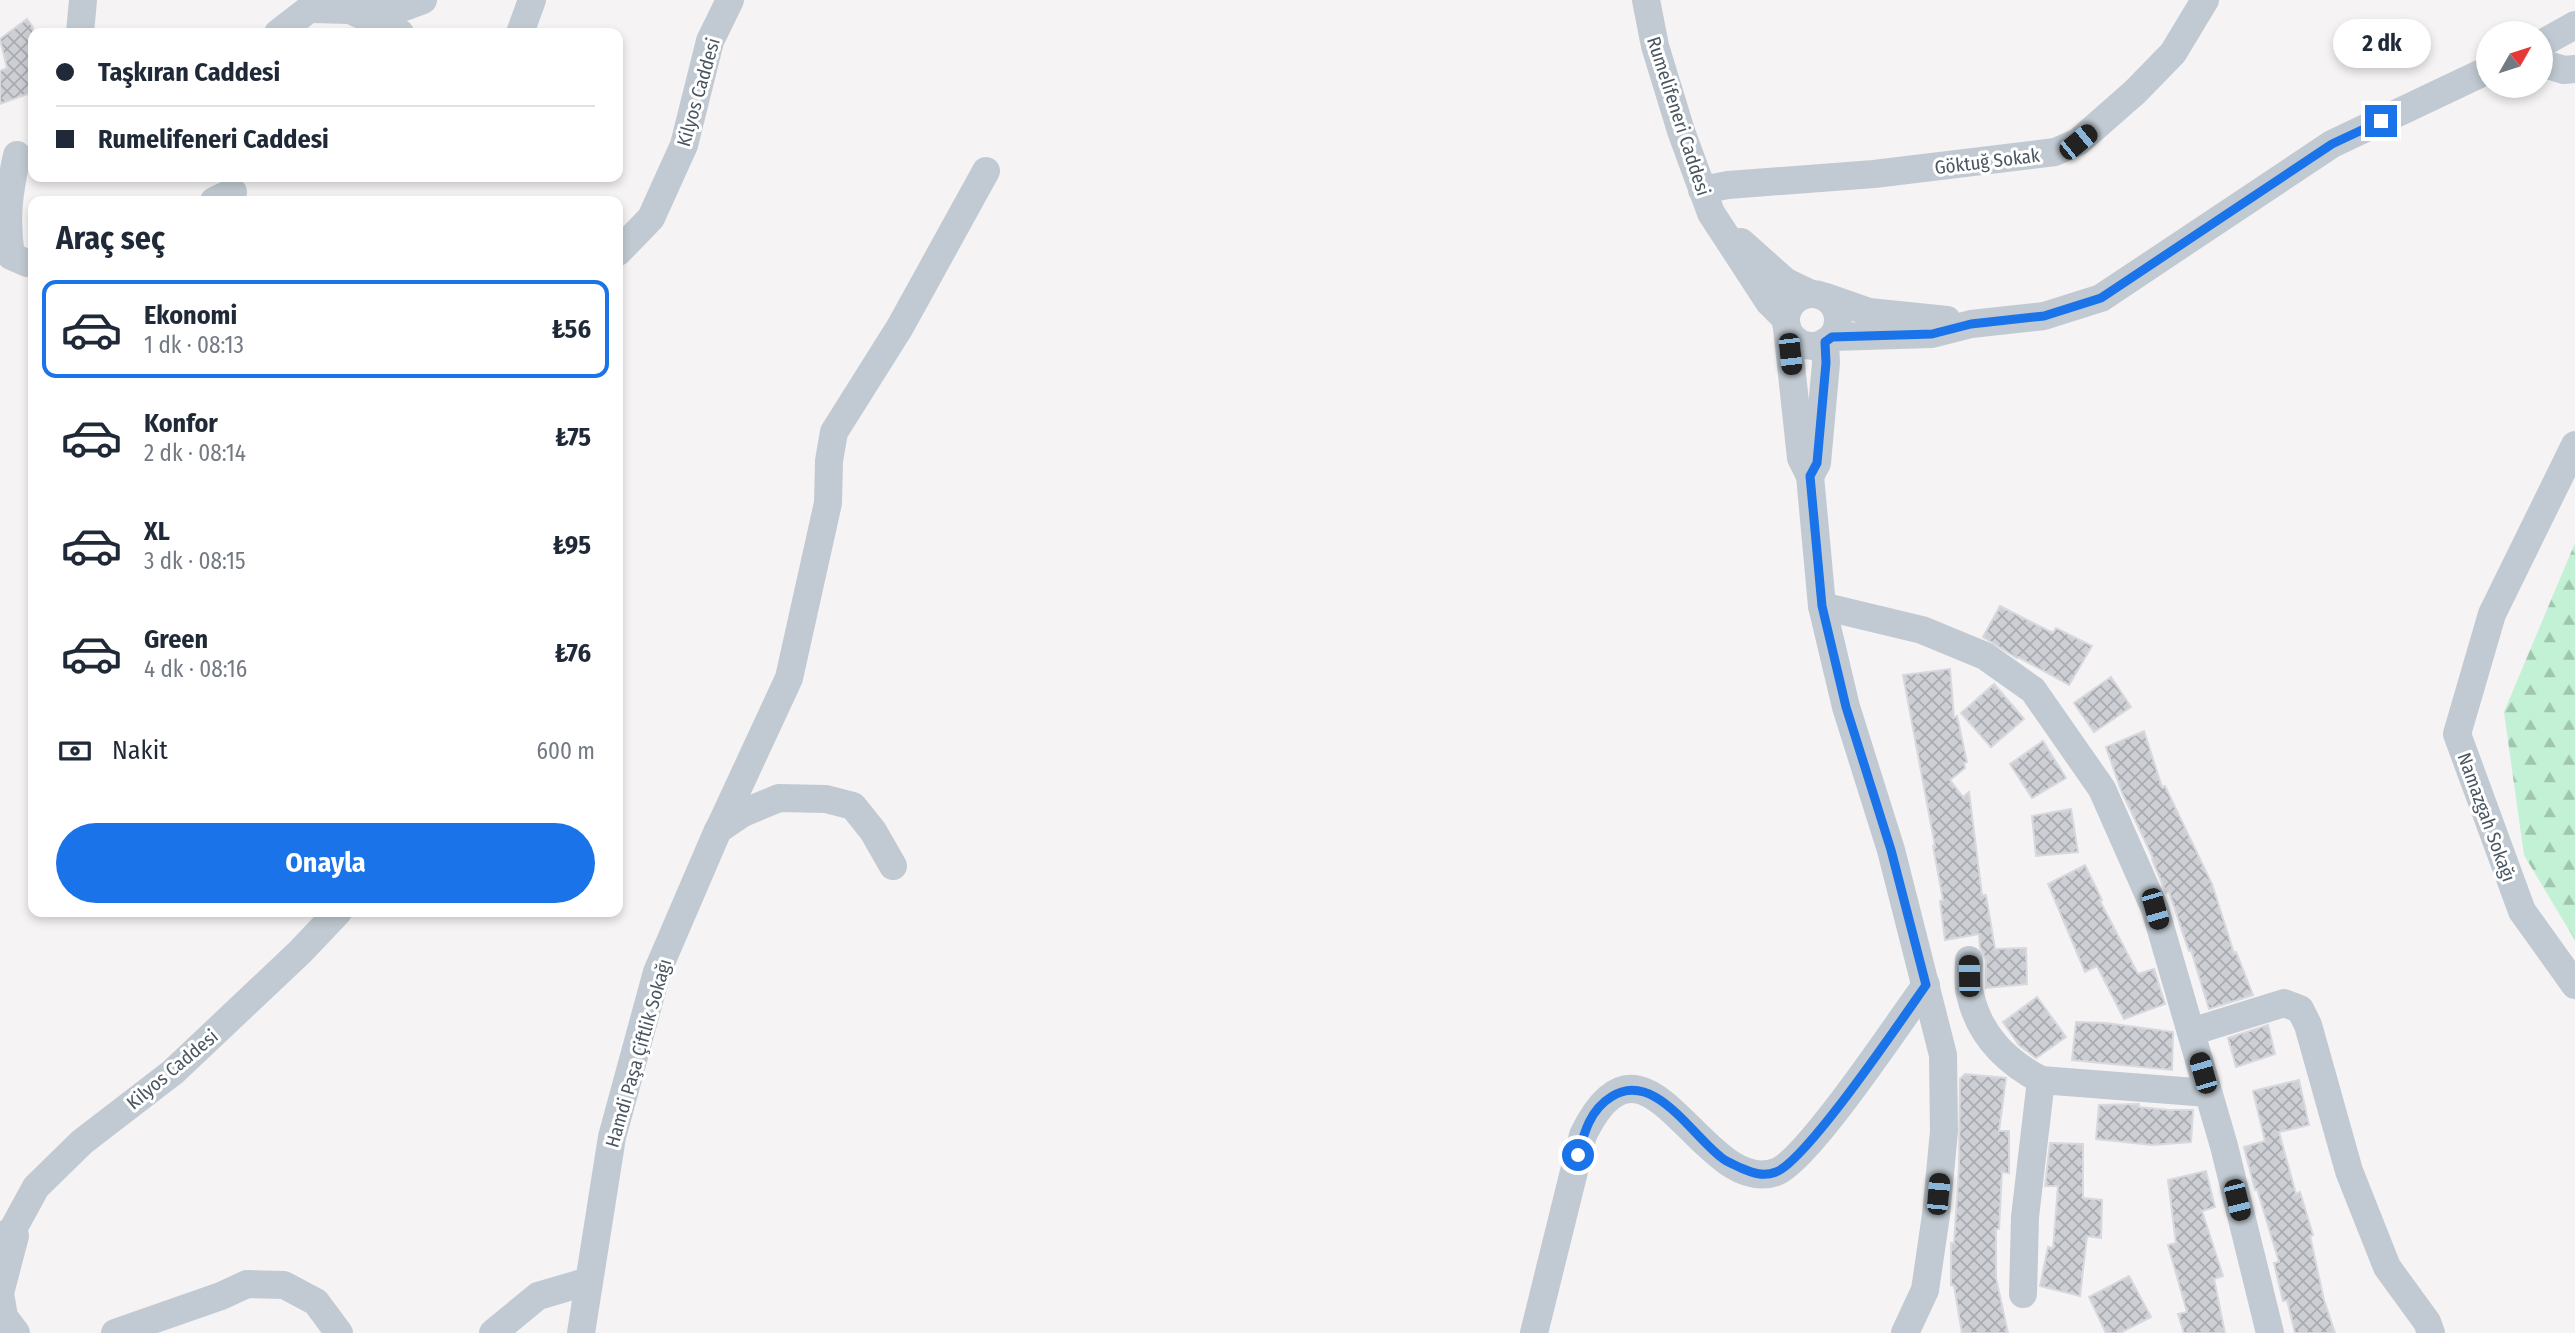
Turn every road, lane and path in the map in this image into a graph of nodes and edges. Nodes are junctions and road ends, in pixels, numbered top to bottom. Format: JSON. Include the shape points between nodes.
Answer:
{"nodes":[{"id":1,"x":83,"y":0,"type":"edge"},
{"id":2,"x":423,"y":0,"type":"edge"},
{"id":3,"x":532,"y":0,"type":"edge"},
{"id":4,"x":730,"y":0,"type":"edge"},
{"id":5,"x":1646,"y":0,"type":"edge"},
{"id":6,"x":2205,"y":0,"type":"edge"},
{"id":7,"x":2575,"y":0,"type":"edge"},
{"id":8,"x":316,"y":4,"type":"edge"},
{"id":9,"x":350,"y":10,"type":"junction"},
{"id":10,"x":2575,"y":25,"type":"edge"},
{"id":11,"x":80,"y":28,"type":"edge"},
{"id":12,"x":285,"y":28,"type":"edge"},
{"id":13,"x":389,"y":28,"type":"edge"},
{"id":14,"x":522,"y":28,"type":"edge"},
{"id":15,"x":2553,"y":37,"type":"edge"},
{"id":16,"x":2553,"y":67,"type":"edge"},
{"id":17,"x":2575,"y":69,"type":"edge"},
{"id":18,"x":2476,"y":76,"type":"edge"},
{"id":19,"x":17,"y":153,"type":"edge"},
{"id":20,"x":986,"y":171,"type":"dead end"},
{"id":21,"x":1702,"y":190,"type":"junction"},
{"id":22,"x":1721,"y":229,"type":"junction"},
{"id":23,"x":623,"y":247,"type":"edge"},
{"id":24,"x":28,"y":263,"type":"edge"},
{"id":25,"x":1817,"y":295,"type":"junction"},
{"id":26,"x":1786,"y":323,"type":"junction"},
{"id":27,"x":1971,"y":324,"type":"junction"},
{"id":28,"x":1829,"y":339,"type":"junction"},
{"id":29,"x":2575,"y":445,"type":"edge"},
{"id":30,"x":1810,"y":476,"type":"junction"},
{"id":31,"x":1822,"y":606,"type":"junction"},
{"id":32,"x":719,"y":830,"type":"junction"},
{"id":33,"x":893,"y":866,"type":"dead end"},
{"id":34,"x":333,"y":917,"type":"edge"},
{"id":35,"x":1969,"y":960,"type":"dead end"},
{"id":36,"x":1926,"y":985,"type":"junction"},
{"id":37,"x":2575,"y":985,"type":"edge"},
{"id":38,"x":2191,"y":1032,"type":"junction"},
{"id":39,"x":2041,"y":1080,"type":"junction"},
{"id":40,"x":2208,"y":1093,"type":"junction"},
{"id":41,"x":6,"y":1238,"type":"edge"},
{"id":42,"x":589,"y":1281,"type":"junction"},
{"id":43,"x":0,"y":1293,"type":"edge"},
{"id":44,"x":2023,"y":1294,"type":"dead end"},
{"id":45,"x":16,"y":1333,"type":"edge"},
{"id":46,"x":115,"y":1333,"type":"edge"},
{"id":47,"x":339,"y":1333,"type":"edge"},
{"id":48,"x":493,"y":1333,"type":"edge"},
{"id":49,"x":581,"y":1333,"type":"edge"},
{"id":50,"x":1534,"y":1333,"type":"edge"},
{"id":51,"x":1905,"y":1333,"type":"edge"},
{"id":52,"x":2270,"y":1333,"type":"edge"},
{"id":53,"x":2431,"y":1333,"type":"edge"}],
"edges":[{"from":1,"to":11,"type":"street"},
{"from":2,"to":9,"type":"street","via":[[404,7]]},
{"from":3,"to":14,"type":"street"},
{"from":4,"to":23,"type":"street","name":"Kilyos Caddesi","via":[[710,41],[679,157],[651,218]]},
{"from":5,"to":21,"type":"street","name":"Rumelifeneri Caddesi","via":[[1655,46]]},
{"from":6,"to":21,"type":"street","name":"Göktuğ Sokak","via":[[2173,53],[2135,92],[2078,142],[2055,152]]},
{"from":7,"to":10,"type":"street"},
{"from":8,"to":9,"type":"street"},
{"from":8,"to":12,"type":"street"},
{"from":9,"to":13,"type":"street"},
{"from":10,"to":15,"type":"street"},
{"from":16,"to":17,"type":"street"},
{"from":18,"to":27,"type":"street","name":"Rumelifeneri Caddesi","via":[[2332,144],[2101,298],[2044,316]]},
{"from":19,"to":24,"type":"street","via":[[6,228],[11,256]]},
{"from":20,"to":32,"type":"street","name":"Hamdi Paşa Çiftlik Sokağı","via":[[900,327],[834,432],[828,503],[789,678]]},
{"from":21,"to":22,"type":"street","name":"Rumelifeneri Caddesi"},
{"from":22,"to":25,"type":"street","name":"Rumelifeneri Caddesi","via":[[1786,282]]},
{"from":22,"to":26,"type":"street","name":"Rumelifeneri Caddesi"},
{"from":25,"to":26,"type":"street","via":[[1792,302]]},
{"from":25,"to":27,"type":"street","name":"Rumelifeneri Caddesi","via":[[1869,312]]},
{"from":25,"to":28,"type":"street","via":[[1837,311],[1837,329]]},
{"from":26,"to":28,"type":"street","via":[[1791,336],[1807,346]]},
{"from":26,"to":30,"type":"street","via":[[1801,458]]},
{"from":27,"to":28,"type":"street","name":"Rumelifeneri Caddesi","via":[[1932,334]]},
{"from":28,"to":30,"type":"street","via":[[1817,463]]},
{"from":29,"to":37,"type":"street","name":"Namazgah Sokağı","via":[[2492,614],[2457,734],[2522,911]]},
{"from":30,"to":31,"type":"street"},
{"from":31,"to":36,"type":"street","via":[[1846,707],[1891,850]]},
{"from":31,"to":38,"type":"street","via":[[1922,630],[1985,656],[2034,690],[2102,789],[2155,909]]},
{"from":32,"to":33,"type":"street","via":[[743,813],[779,798],[826,799],[853,806]]},
{"from":32,"to":42,"type":"street","name":"Hamdi Paşa Çiftlik Sokağı","via":[[657,972],[612,1137]]},
{"from":34,"to":41,"type":"street","name":"Kilyos Caddesi","via":[[173,1072],[82,1142],[36,1188]]},
{"from":35,"to":39,"type":"street","via":[[1969,993],[1984,1033],[2017,1067]]},
{"from":36,"to":50,"type":"street","via":[[1829,1117],[1778,1171],[1755,1175],[1723,1159],[1656,1096],[1638,1088],[1621,1090],[1607,1099],[1583,1135]]},
{"from":36,"to":51,"type":"street","via":[[1943,1055],[1944,1131],[1925,1290]]},
{"from":38,"to":40,"type":"street"},
{"from":38,"to":53,"type":"street","via":[[2284,1003],[2300,1009],[2349,1171],[2387,1267]]},
{"from":39,"to":40,"type":"street"},
{"from":39,"to":44,"type":"street","via":[[2025,1217]]},
{"from":40,"to":52,"type":"street"},
{"from":41,"to":43,"type":"street","via":[[15,1236]]},
{"from":42,"to":48,"type":"street","via":[[538,1296]]},
{"from":42,"to":49,"type":"street","name":"Hamdi Paşa Çiftlik Sokağı"},
{"from":43,"to":45,"type":"street","via":[[4,1317]]},
{"from":46,"to":47,"type":"street","via":[[247,1284],[284,1285],[316,1302]]}]}
